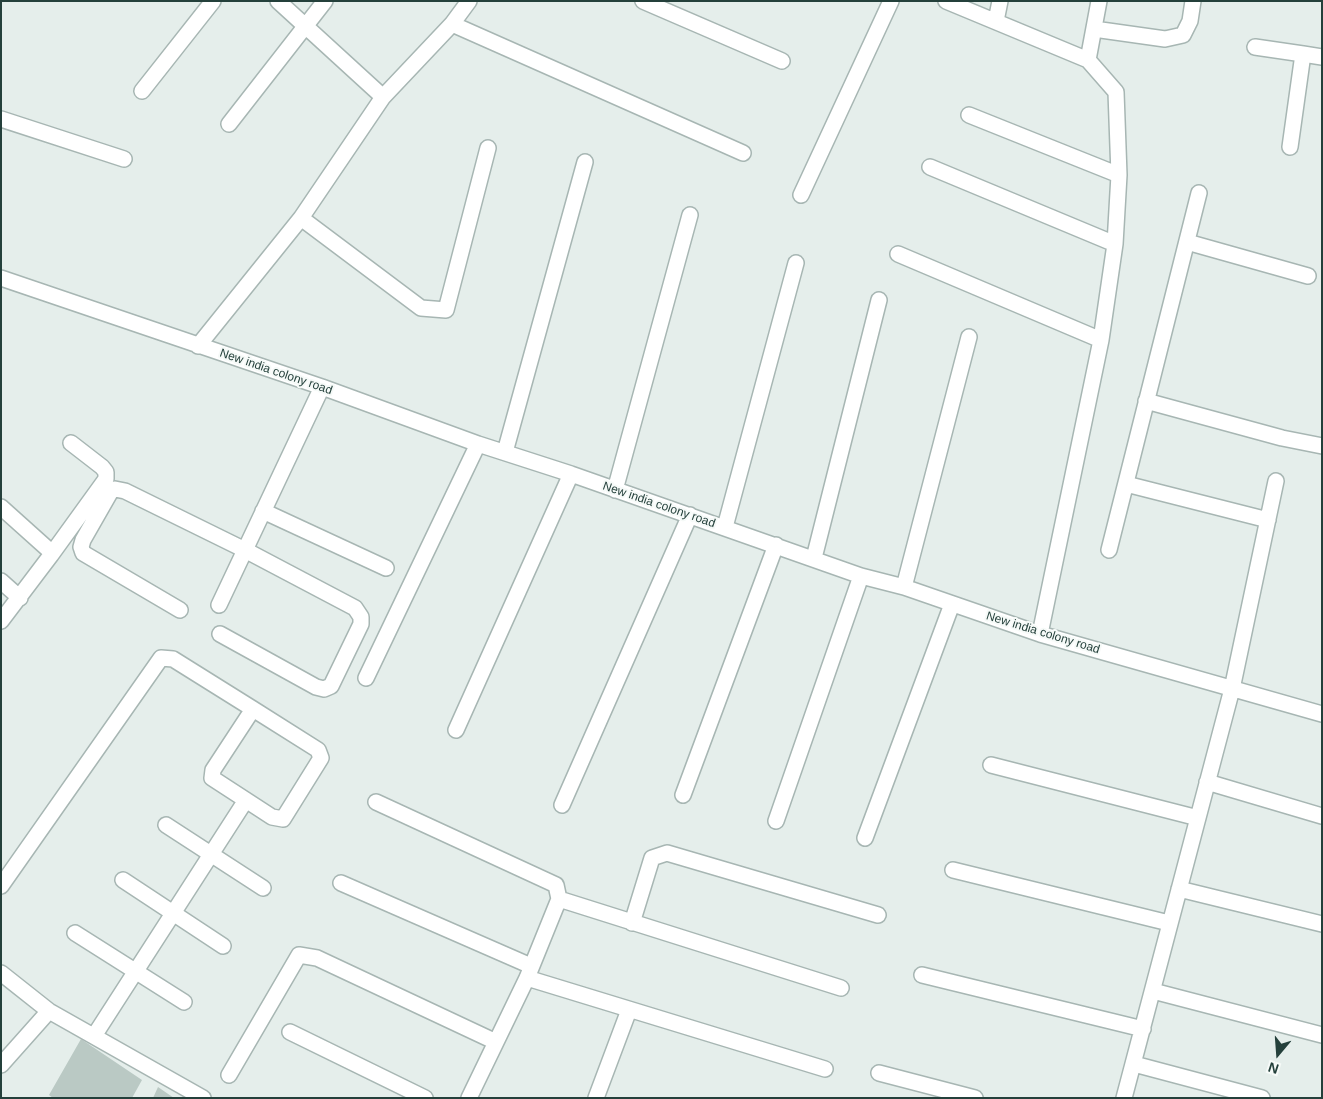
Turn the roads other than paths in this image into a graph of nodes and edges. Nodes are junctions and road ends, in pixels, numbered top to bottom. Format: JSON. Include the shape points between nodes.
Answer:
{"nodes":[{"id":1,"x":213,"y":1,"type":"edge"},
{"id":2,"x":278,"y":1,"type":"edge"},
{"id":3,"x":325,"y":1,"type":"edge"},
{"id":4,"x":469,"y":1,"type":"edge"},
{"id":5,"x":643,"y":1,"type":"edge"},
{"id":6,"x":891,"y":1,"type":"edge"},
{"id":7,"x":946,"y":1,"type":"edge"},
{"id":8,"x":1000,"y":1,"type":"edge"},
{"id":9,"x":1099,"y":1,"type":"edge"},
{"id":10,"x":1193,"y":1,"type":"edge"},
{"id":11,"x":996,"y":22,"type":"junction"},
{"id":12,"x":452,"y":24,"type":"junction"},
{"id":13,"x":306,"y":26,"type":"junction"},
{"id":14,"x":1094,"y":29,"type":"junction"},
{"id":15,"x":1255,"y":47,"type":"dead end"},
{"id":16,"x":1303,"y":54,"type":"junction"},
{"id":17,"x":1322,"y":57,"type":"edge"},
{"id":18,"x":1088,"y":60,"type":"junction"},
{"id":19,"x":782,"y":61,"type":"dead end"},
{"id":20,"x":142,"y":91,"type":"dead end"},
{"id":21,"x":383,"y":97,"type":"junction"},
{"id":22,"x":969,"y":115,"type":"dead end"},
{"id":23,"x":1,"y":119,"type":"edge"},
{"id":24,"x":229,"y":124,"type":"dead end"},
{"id":25,"x":1290,"y":147,"type":"dead end"},
{"id":26,"x":488,"y":148,"type":"dead end"},
{"id":27,"x":743,"y":153,"type":"dead end"},
{"id":28,"x":124,"y":159,"type":"dead end"},
{"id":29,"x":585,"y":162,"type":"dead end"},
{"id":30,"x":930,"y":167,"type":"dead end"},
{"id":31,"x":1120,"y":175,"type":"junction"},
{"id":32,"x":1199,"y":193,"type":"dead end"},
{"id":33,"x":801,"y":195,"type":"dead end"},
{"id":34,"x":690,"y":215,"type":"dead end"},
{"id":35,"x":301,"y":218,"type":"junction"},
{"id":36,"x":1187,"y":242,"type":"junction"},
{"id":37,"x":1115,"y":244,"type":"junction"},
{"id":38,"x":898,"y":254,"type":"dead end"},
{"id":39,"x":796,"y":263,"type":"dead end"},
{"id":40,"x":1308,"y":276,"type":"dead end"},
{"id":41,"x":1,"y":278,"type":"edge"},
{"id":42,"x":879,"y":300,"type":"dead end"},
{"id":43,"x":969,"y":337,"type":"dead end"},
{"id":44,"x":1101,"y":340,"type":"junction"},
{"id":45,"x":198,"y":346,"type":"junction"},
{"id":46,"x":322,"y":387,"type":"junction"},
{"id":47,"x":1146,"y":402,"type":"junction"},
{"id":48,"x":71,"y":443,"type":"dead end"},
{"id":49,"x":478,"y":444,"type":"junction"},
{"id":50,"x":1322,"y":446,"type":"edge"},
{"id":51,"x":505,"y":452,"type":"junction"},
{"id":52,"x":571,"y":474,"type":"junction"},
{"id":53,"x":1276,"y":481,"type":"dead end"},
{"id":54,"x":1126,"y":484,"type":"junction"},
{"id":55,"x":614,"y":490,"type":"junction"},
{"id":56,"x":1,"y":507,"type":"edge"},
{"id":57,"x":263,"y":511,"type":"junction"},
{"id":58,"x":690,"y":515,"type":"junction"},
{"id":59,"x":1268,"y":520,"type":"junction"},
{"id":60,"x":725,"y":527,"type":"junction"},
{"id":61,"x":776,"y":545,"type":"junction"},
{"id":62,"x":245,"y":550,"type":"junction"},
{"id":63,"x":1109,"y":550,"type":"dead end"},
{"id":64,"x":51,"y":556,"type":"junction"},
{"id":65,"x":814,"y":558,"type":"junction"},
{"id":66,"x":386,"y":568,"type":"dead end"},
{"id":67,"x":861,"y":576,"type":"junction"},
{"id":68,"x":1,"y":581,"type":"edge"},
{"id":69,"x":904,"y":588,"type":"junction"},
{"id":70,"x":20,"y":598,"type":"junction"},
{"id":71,"x":952,"y":604,"type":"junction"},
{"id":72,"x":219,"y":605,"type":"dead end"},
{"id":73,"x":180,"y":610,"type":"dead end"},
{"id":74,"x":1,"y":621,"type":"edge"},
{"id":75,"x":220,"y":634,"type":"dead end"},
{"id":76,"x":1040,"y":634,"type":"junction"},
{"id":77,"x":366,"y":678,"type":"dead end"},
{"id":78,"x":1232,"y":688,"type":"junction"},
{"id":79,"x":253,"y":709,"type":"junction"},
{"id":80,"x":1322,"y":714,"type":"edge"},
{"id":81,"x":456,"y":730,"type":"dead end"},
{"id":82,"x":991,"y":765,"type":"dead end"},
{"id":83,"x":1207,"y":782,"type":"junction"},
{"id":84,"x":684,"y":795,"type":"dead end"},
{"id":85,"x":246,"y":800,"type":"junction"},
{"id":86,"x":376,"y":802,"type":"dead end"},
{"id":87,"x":562,"y":805,"type":"dead end"},
{"id":88,"x":1322,"y":816,"type":"edge"},
{"id":89,"x":1198,"y":818,"type":"junction"},
{"id":90,"x":776,"y":821,"type":"dead end"},
{"id":91,"x":166,"y":825,"type":"dead end"},
{"id":92,"x":865,"y":838,"type":"dead end"},
{"id":93,"x":212,"y":854,"type":"junction"},
{"id":94,"x":953,"y":870,"type":"dead end"},
{"id":95,"x":123,"y":880,"type":"dead end"},
{"id":96,"x":341,"y":882,"type":"dead end"},
{"id":97,"x":1,"y":886,"type":"edge"},
{"id":98,"x":263,"y":888,"type":"dead end"},
{"id":99,"x":1179,"y":889,"type":"junction"},
{"id":100,"x":559,"y":899,"type":"junction"},
{"id":101,"x":174,"y":913,"type":"junction"},
{"id":102,"x":878,"y":915,"type":"dead end"},
{"id":103,"x":632,"y":923,"type":"junction"},
{"id":104,"x":1169,"y":923,"type":"junction"},
{"id":105,"x":1322,"y":924,"type":"edge"},
{"id":106,"x":75,"y":933,"type":"dead end"},
{"id":107,"x":223,"y":946,"type":"dead end"},
{"id":108,"x":136,"y":972,"type":"junction"},
{"id":109,"x":529,"y":972,"type":"junction"},
{"id":110,"x":1,"y":973,"type":"edge"},
{"id":111,"x":922,"y":974,"type":"dead end"},
{"id":112,"x":841,"y":988,"type":"dead end"},
{"id":113,"x":1153,"y":991,"type":"junction"},
{"id":114,"x":184,"y":1002,"type":"dead end"},
{"id":115,"x":629,"y":1010,"type":"junction"},
{"id":116,"x":49,"y":1011,"type":"junction"},
{"id":117,"x":1143,"y":1029,"type":"junction"},
{"id":118,"x":290,"y":1032,"type":"dead end"},
{"id":119,"x":1322,"y":1035,"type":"edge"},
{"id":120,"x":94,"y":1036,"type":"junction"},
{"id":121,"x":496,"y":1042,"type":"junction"},
{"id":122,"x":1134,"y":1064,"type":"junction"},
{"id":123,"x":1,"y":1065,"type":"edge"},
{"id":124,"x":825,"y":1069,"type":"dead end"},
{"id":125,"x":879,"y":1073,"type":"dead end"},
{"id":126,"x":228,"y":1076,"type":"dead end"},
{"id":127,"x":203,"y":1098,"type":"edge"},
{"id":128,"x":425,"y":1098,"type":"edge"},
{"id":129,"x":470,"y":1098,"type":"edge"},
{"id":130,"x":596,"y":1098,"type":"edge"},
{"id":131,"x":975,"y":1098,"type":"edge"},
{"id":132,"x":1124,"y":1098,"type":"edge"},
{"id":133,"x":1262,"y":1098,"type":"edge"}],
"edges":[{"from":1,"to":20,"type":"street"},
{"from":2,"to":13,"type":"street"},
{"from":3,"to":13,"type":"street"},
{"from":4,"to":12,"type":"street"},
{"from":5,"to":19,"type":"street"},
{"from":6,"to":33,"type":"street"},
{"from":7,"to":11,"type":"street"},
{"from":8,"to":11,"type":"street"},
{"from":9,"to":14,"type":"street"},
{"from":10,"to":14,"type":"street","via":[[1190,21],[1183,35],[1165,39]]},
{"from":11,"to":18,"type":"street"},
{"from":12,"to":21,"type":"street"},
{"from":12,"to":27,"type":"street"},
{"from":13,"to":21,"type":"street"},
{"from":13,"to":24,"type":"street"},
{"from":14,"to":18,"type":"street"},
{"from":15,"to":16,"type":"street"},
{"from":16,"to":17,"type":"street"},
{"from":16,"to":25,"type":"street"},
{"from":18,"to":31,"type":"street","via":[[1116,92]]},
{"from":21,"to":35,"type":"street"},
{"from":22,"to":31,"type":"street"},
{"from":23,"to":28,"type":"street"},
{"from":26,"to":35,"type":"street","via":[[446,310],[421,308]]},
{"from":29,"to":51,"type":"street"},
{"from":30,"to":37,"type":"street"},
{"from":31,"to":37,"type":"street"},
{"from":32,"to":36,"type":"street"},
{"from":34,"to":55,"type":"street"},
{"from":35,"to":45,"type":"street"},
{"from":36,"to":40,"type":"street"},
{"from":36,"to":47,"type":"street"},
{"from":37,"to":44,"type":"street"},
{"from":38,"to":44,"type":"street"},
{"from":39,"to":60,"type":"street"},
{"from":41,"to":45,"type":"street","name":"New india colony road"},
{"from":42,"to":65,"type":"street"},
{"from":43,"to":69,"type":"street"},
{"from":44,"to":76,"type":"street"},
{"from":45,"to":46,"type":"street","name":"New india colony road"},
{"from":46,"to":49,"type":"street","name":"New india colony road"},
{"from":46,"to":57,"type":"street"},
{"from":47,"to":50,"type":"street"},
{"from":47,"to":54,"type":"street"},
{"from":48,"to":64,"type":"street","via":[[102,467],[106,479]]},
{"from":49,"to":51,"type":"street","name":"New india colony road"},
{"from":49,"to":77,"type":"street"},
{"from":51,"to":52,"type":"street","name":"New india colony road"},
{"from":52,"to":55,"type":"street","name":"New india colony road"},
{"from":52,"to":81,"type":"street"},
{"from":53,"to":59,"type":"street"},
{"from":54,"to":59,"type":"street"},
{"from":54,"to":63,"type":"street"},
{"from":55,"to":58,"type":"street","name":"New india colony road"},
{"from":56,"to":64,"type":"street","via":[[50,551]]},
{"from":57,"to":62,"type":"street"},
{"from":57,"to":66,"type":"street"},
{"from":58,"to":60,"type":"street","name":"New india colony road"},
{"from":58,"to":87,"type":"street"},
{"from":59,"to":78,"type":"street"},
{"from":60,"to":61,"type":"street","name":"New india colony road"},
{"from":61,"to":65,"type":"street","name":"New india colony road"},
{"from":61,"to":84,"type":"street"},
{"from":62,"to":72,"type":"street"},
{"from":62,"to":73,"type":"street","via":[[125,490],[111,491],[83,540],[83,553]]},
{"from":62,"to":75,"type":"street","via":[[354,608],[362,617],[360,624],[330,686],[324,689]]},
{"from":64,"to":70,"type":"street"},
{"from":65,"to":67,"type":"street","name":"New india colony road"},
{"from":67,"to":69,"type":"street","name":"New india colony road"},
{"from":67,"to":90,"type":"street"},
{"from":68,"to":70,"type":"street"},
{"from":69,"to":71,"type":"street","name":"New india colony road"},
{"from":70,"to":74,"type":"street"},
{"from":71,"to":76,"type":"street","name":"New india colony road"},
{"from":71,"to":92,"type":"street"},
{"from":76,"to":78,"type":"street","name":"New india colony road"},
{"from":78,"to":80,"type":"street","name":"New india colony road"},
{"from":78,"to":83,"type":"street"},
{"from":79,"to":85,"type":"street","via":[[212,774],[212,778]]},
{"from":79,"to":85,"type":"street","via":[[318,750],[321,758],[283,819],[276,820]]},
{"from":79,"to":97,"type":"street","via":[[174,659],[161,658]]},
{"from":82,"to":89,"type":"street"},
{"from":83,"to":88,"type":"street"},
{"from":83,"to":89,"type":"street"},
{"from":85,"to":93,"type":"street"},
{"from":86,"to":100,"type":"street","via":[[556,885]]},
{"from":89,"to":99,"type":"street"},
{"from":91,"to":93,"type":"street"},
{"from":93,"to":98,"type":"street"},
{"from":93,"to":101,"type":"street"},
{"from":94,"to":104,"type":"street"},
{"from":95,"to":101,"type":"street"},
{"from":96,"to":109,"type":"street"},
{"from":99,"to":104,"type":"street"},
{"from":99,"to":105,"type":"street"},
{"from":100,"to":103,"type":"street"},
{"from":100,"to":109,"type":"street"},
{"from":101,"to":107,"type":"street"},
{"from":101,"to":108,"type":"street"},
{"from":102,"to":103,"type":"street","via":[[667,853],[652,858]]},
{"from":103,"to":112,"type":"street"},
{"from":104,"to":113,"type":"street"},
{"from":106,"to":108,"type":"street"},
{"from":108,"to":114,"type":"street"},
{"from":108,"to":120,"type":"street"},
{"from":109,"to":115,"type":"street"},
{"from":109,"to":121,"type":"street"},
{"from":110,"to":116,"type":"street"},
{"from":111,"to":117,"type":"street"},
{"from":113,"to":117,"type":"street"},
{"from":113,"to":119,"type":"street"},
{"from":115,"to":124,"type":"street"},
{"from":115,"to":130,"type":"street"},
{"from":116,"to":120,"type":"street"},
{"from":116,"to":123,"type":"street"},
{"from":117,"to":122,"type":"street"},
{"from":118,"to":128,"type":"street"},
{"from":120,"to":127,"type":"street"},
{"from":121,"to":126,"type":"street","via":[[317,958],[299,955]]},
{"from":121,"to":129,"type":"street"},
{"from":122,"to":132,"type":"street"},
{"from":122,"to":133,"type":"street"},
{"from":125,"to":131,"type":"street"}]}
